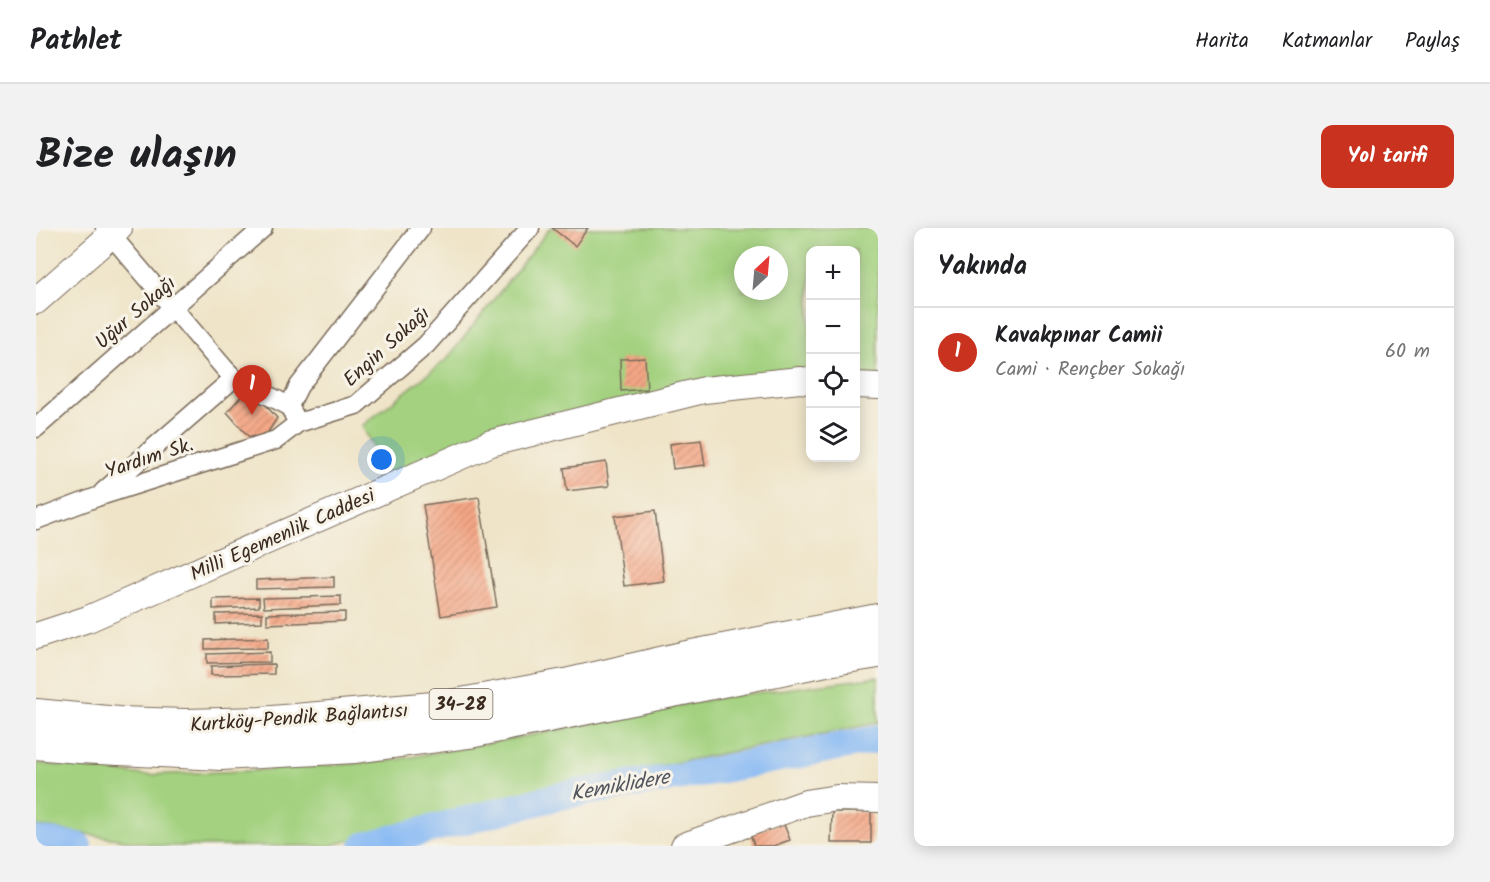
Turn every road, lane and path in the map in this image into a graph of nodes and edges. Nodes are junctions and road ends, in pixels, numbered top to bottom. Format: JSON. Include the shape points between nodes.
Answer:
{"nodes":[{"id":1,"x":263,"y":228,"type":"edge"},
{"id":2,"x":421,"y":228,"type":"edge"},
{"id":3,"x":530,"y":228,"type":"edge"},
{"id":4,"x":112,"y":230,"type":"edge"},
{"id":5,"x":36,"y":301,"type":"edge"},
{"id":6,"x":173,"y":308,"type":"junction"},
{"id":7,"x":234,"y":378,"type":"junction"},
{"id":8,"x":806,"y":381,"type":"edge"},
{"id":9,"x":860,"y":386,"type":"edge"},
{"id":10,"x":878,"y":386,"type":"edge"},
{"id":11,"x":289,"y":406,"type":"junction"},
{"id":12,"x":298,"y":423,"type":"junction"},
{"id":13,"x":36,"y":428,"type":"edge"},
{"id":14,"x":276,"y":440,"type":"joint"},
{"id":15,"x":97,"y":497,"type":"junction"},
{"id":16,"x":36,"y":520,"type":"edge"},
{"id":17,"x":878,"y":620,"type":"edge"},
{"id":18,"x":36,"y":636,"type":"edge"},
{"id":19,"x":878,"y":652,"type":"edge"},
{"id":20,"x":822,"y":661,"type":"junction"},
{"id":21,"x":878,"y":662,"type":"edge"},
{"id":22,"x":36,"y":715,"type":"edge"},
{"id":23,"x":36,"y":743,"type":"edge"},
{"id":24,"x":170,"y":752,"type":"junction"},
{"id":25,"x":36,"y":758,"type":"edge"},
{"id":26,"x":878,"y":799,"type":"edge"},
{"id":27,"x":684,"y":846,"type":"edge"}],
"edges":[{"from":1,"to":6,"type":"street","name":"Uğur Sokağı"},
{"from":2,"to":11,"type":"street","via":[[298,386]]},
{"from":3,"to":12,"type":"street","name":"Engin Sokağı","via":[[426,345],[356,405]]},
{"from":4,"to":5,"type":"street"},
{"from":4,"to":6,"type":"street"},
{"from":6,"to":7,"type":"street"},
{"from":6,"to":13,"type":"street","name":"Uğur Sokağı"},
{"from":7,"to":11,"type":"street"},
{"from":7,"to":15,"type":"street"},
{"from":8,"to":18,"type":"street","name":"Milli Egemenlik Caddesi","via":[[704,390],[491,443],[88,619]]},
{"from":9,"to":10,"type":"street"},
{"from":11,"to":12,"type":"street"},
{"from":12,"to":14,"type":"street","name":"Engin Sokağı"},
{"from":14,"to":15,"type":"street","name":"Yardım Sk."},
{"from":15,"to":16,"type":"street","name":"Yardım Sk."},
{"from":17,"to":22,"type":"highway","name":"Kurtköy-Pendik Bağlantısı","number":"34-28","via":[[445,707],[261,723],[185,725]]},
{"from":19,"to":20,"type":"highway","name":"Kurtköy-Pendik Bağlantısı","number":"34-28"},
{"from":20,"to":21,"type":"highway"},
{"from":20,"to":24,"type":"highway","name":"Kurtköy-Pendik Bağlantısı","number":"34-28","via":[[469,732],[355,747],[221,754]]},
{"from":23,"to":24,"type":"highway","name":"Kurtköy-Pendik Bağlantısı","number":"34-28"},
{"from":24,"to":25,"type":"highway"},
{"from":26,"to":27,"type":"street","via":[[837,798],[806,803]]}]}
